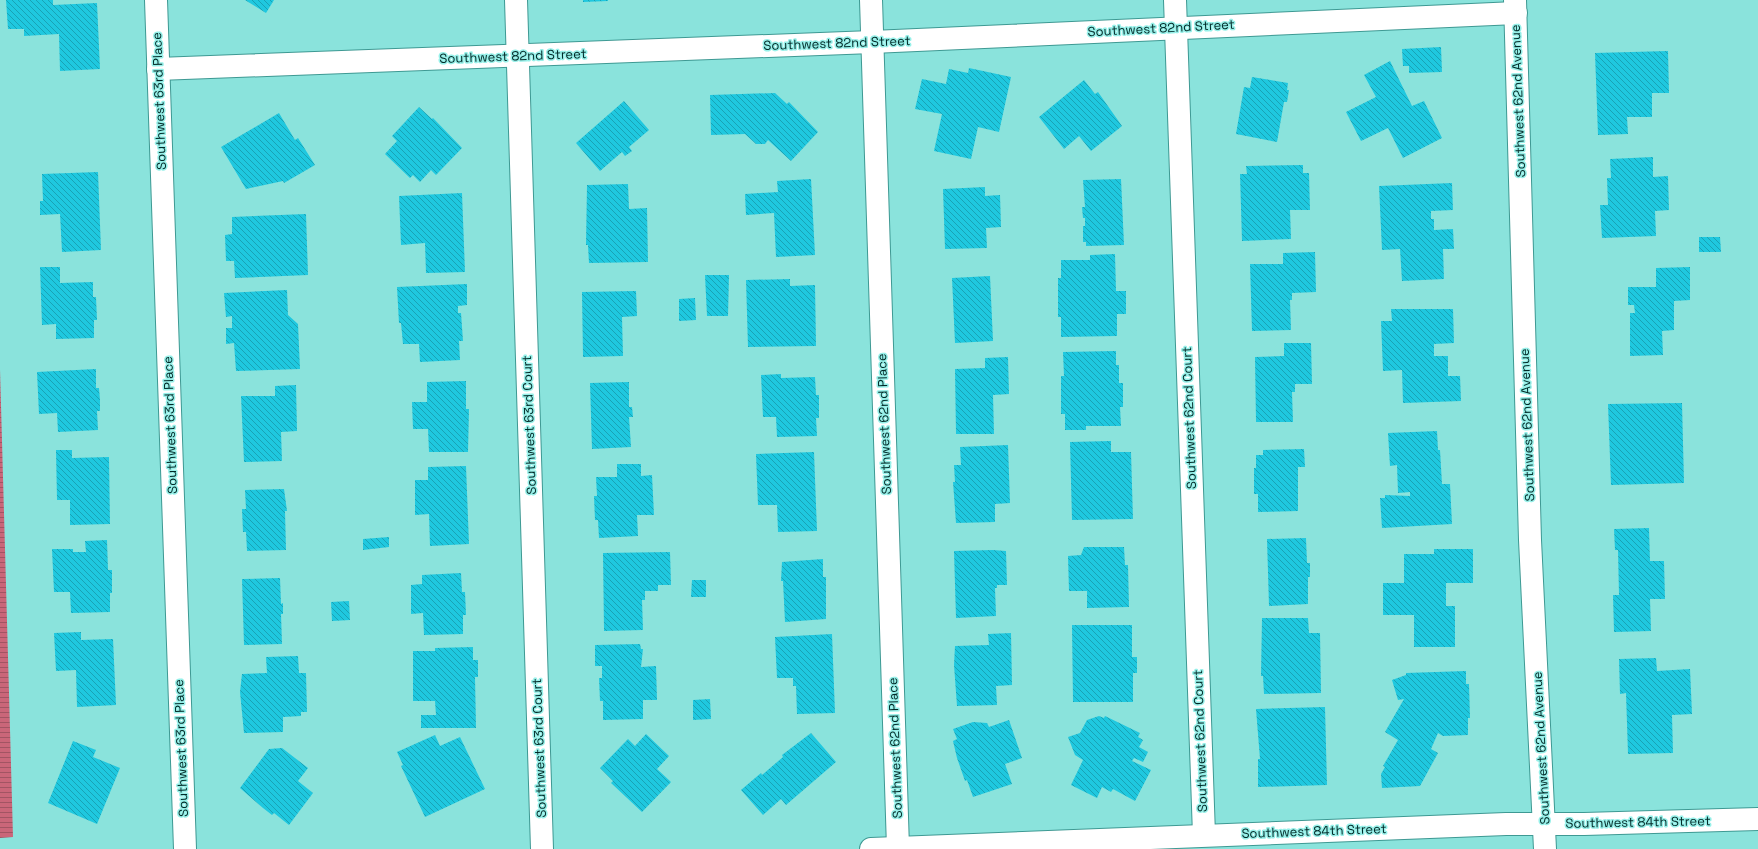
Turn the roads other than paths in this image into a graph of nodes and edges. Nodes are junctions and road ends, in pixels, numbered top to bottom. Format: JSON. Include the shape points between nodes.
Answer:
{"nodes":[{"id":1,"x":156,"y":0,"type":"edge"},
{"id":2,"x":516,"y":0,"type":"edge"},
{"id":3,"x":871,"y":0,"type":"edge"},
{"id":4,"x":1175,"y":0,"type":"edge"},
{"id":5,"x":1515,"y":7,"type":"edge"},
{"id":6,"x":1175,"y":27,"type":"junction"},
{"id":7,"x":872,"y":42,"type":"junction"},
{"id":8,"x":517,"y":56,"type":"junction"},
{"id":9,"x":158,"y":69,"type":"junction"},
{"id":10,"x":1758,"y":818,"type":"edge"},
{"id":11,"x":1544,"y":824,"type":"junction"},
{"id":12,"x":1204,"y":835,"type":"junction"},
{"id":13,"x":898,"y":848,"type":"junction"},
{"id":14,"x":185,"y":849,"type":"edge"},
{"id":15,"x":542,"y":849,"type":"edge"},
{"id":16,"x":870,"y":849,"type":"edge"},
{"id":17,"x":1545,"y":849,"type":"edge"}],
"edges":[{"from":1,"to":9,"type":"street","name":"Southwest 63rd Place"},
{"from":2,"to":8,"type":"street","name":"Southwest 63rd Court"},
{"from":3,"to":7,"type":"street","name":"Southwest 62nd Place"},
{"from":4,"to":6,"type":"street","name":"Southwest 62nd Court"},
{"from":5,"to":6,"type":"street","name":"Southwest 82nd Street"},
{"from":5,"to":11,"type":"street","name":"Southwest 62nd Avenue","via":[[1530,540]]},
{"from":6,"to":7,"type":"street","name":"Southwest 82nd Street"},
{"from":6,"to":12,"type":"street","name":"Southwest 62nd Court"},
{"from":7,"to":8,"type":"street","name":"Southwest 82nd Street"},
{"from":7,"to":13,"type":"street","name":"Southwest 62nd Place"},
{"from":8,"to":9,"type":"street","name":"Southwest 82nd Street"},
{"from":8,"to":15,"type":"street","name":"Southwest 63rd Court"},
{"from":9,"to":14,"type":"street","name":"Southwest 63rd Place"},
{"from":10,"to":11,"type":"street","name":"Southwest 84th Street"},
{"from":11,"to":12,"type":"street","name":"Southwest 84th Street"},
{"from":11,"to":17,"type":"street","name":"Southwest 62nd Avenue"},
{"from":12,"to":13,"type":"street","name":"Southwest 84th Street"},
{"from":13,"to":16,"type":"street","name":"Southwest 84th Street"}]}
